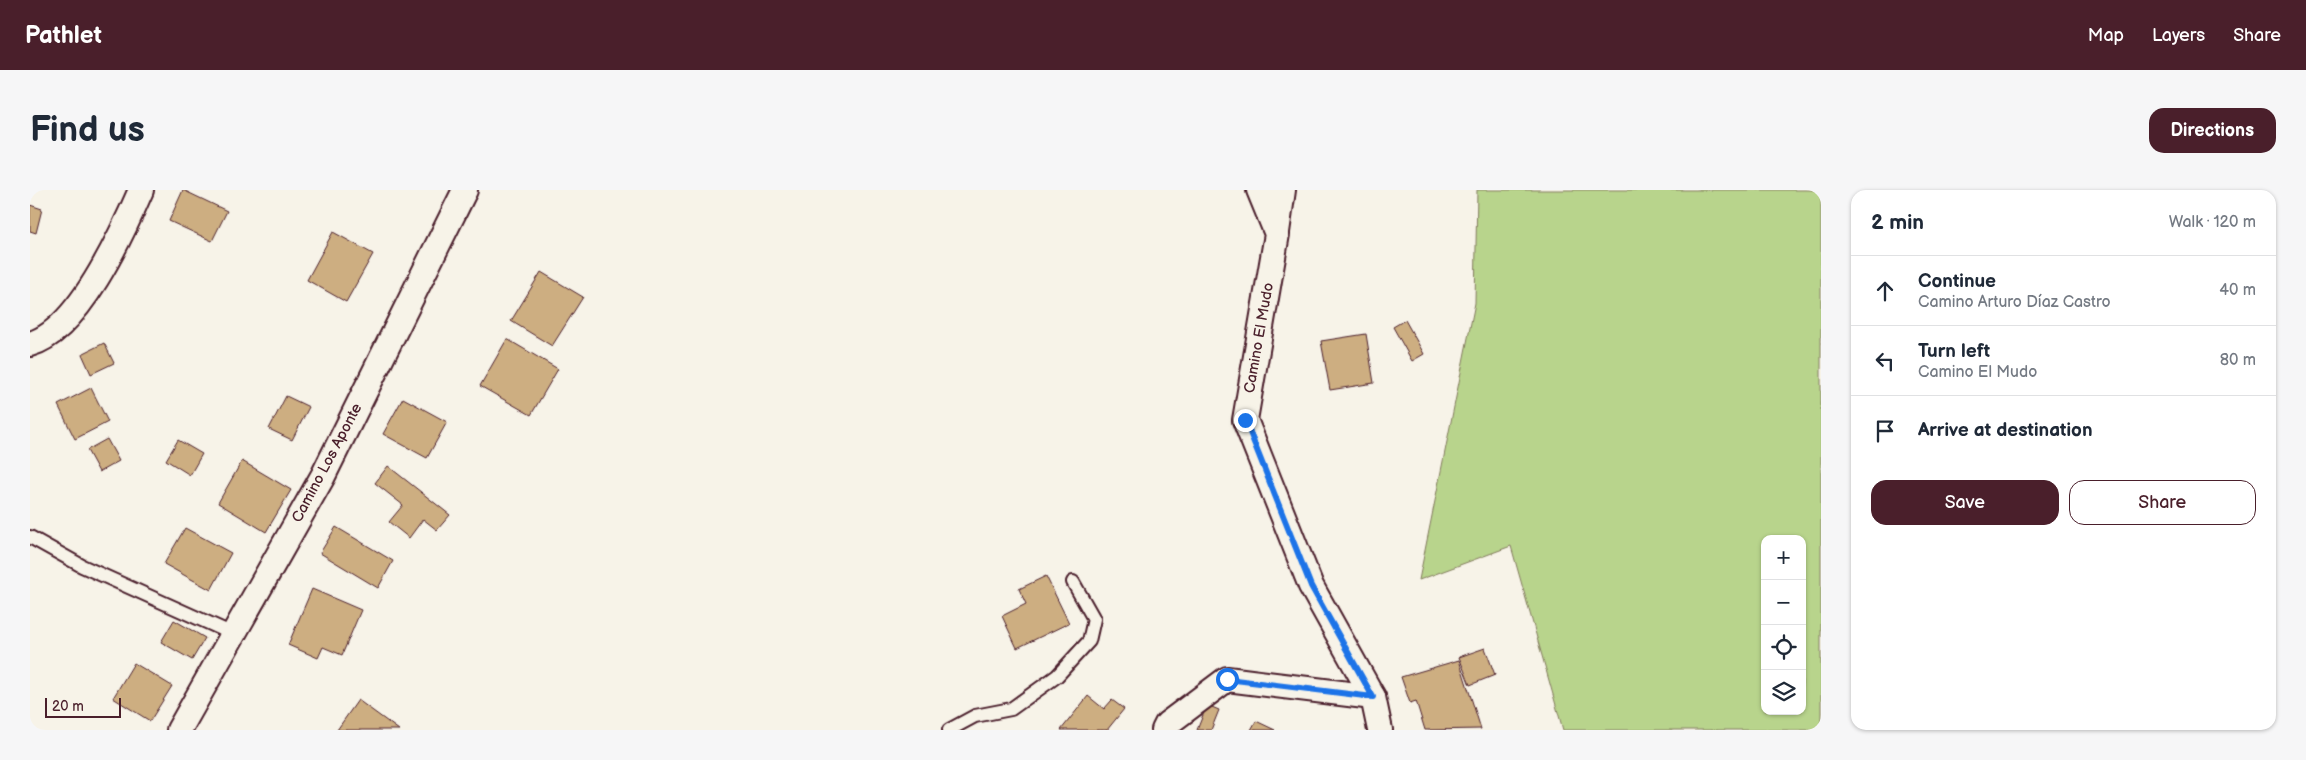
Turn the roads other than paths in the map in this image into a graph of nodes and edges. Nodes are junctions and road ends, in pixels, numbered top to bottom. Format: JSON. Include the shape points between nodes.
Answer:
{"nodes":[{"id":1,"x":141,"y":190,"type":"edge"},
{"id":2,"x":464,"y":190,"type":"edge"},
{"id":3,"x":1259,"y":190,"type":"edge"},
{"id":4,"x":1283,"y":190,"type":"edge"},
{"id":5,"x":1277,"y":234,"type":"junction"},
{"id":6,"x":30,"y":344,"type":"edge"},
{"id":7,"x":30,"y":537,"type":"edge"},
{"id":8,"x":1073,"y":582,"type":"dead end"},
{"id":9,"x":233,"y":634,"type":"junction"},
{"id":10,"x":1373,"y":697,"type":"junction"},
{"id":11,"x":179,"y":730,"type":"edge"},
{"id":12,"x":949,"y":730,"type":"edge"},
{"id":13,"x":1164,"y":730,"type":"edge"},
{"id":14,"x":1380,"y":730,"type":"edge"}],
"edges":[{"from":1,"to":6,"type":"street","via":[[121,236],[76,310],[43,340]]},
{"from":2,"to":9,"type":"street","name":"Camino Los Aponte","via":[[322,476]]},
{"from":3,"to":5,"type":"street"},
{"from":4,"to":5,"type":"street","name":"Camino El Mudo"},
{"from":5,"to":10,"type":"street","name":"Camino El Mudo","via":[[1245,420],[1311,586]]},
{"from":7,"to":9,"type":"lane","via":[[82,566]]},
{"from":8,"to":12,"type":"lane","via":[[1094,619],[1089,641],[1057,676],[1011,709],[975,716]]},
{"from":9,"to":11,"type":"street","name":"Camino Los Aponte"},
{"from":10,"to":13,"type":"street","via":[[1227,679],[1166,724]]},
{"from":10,"to":14,"type":"street","name":"Camino El Mudo"}]}
